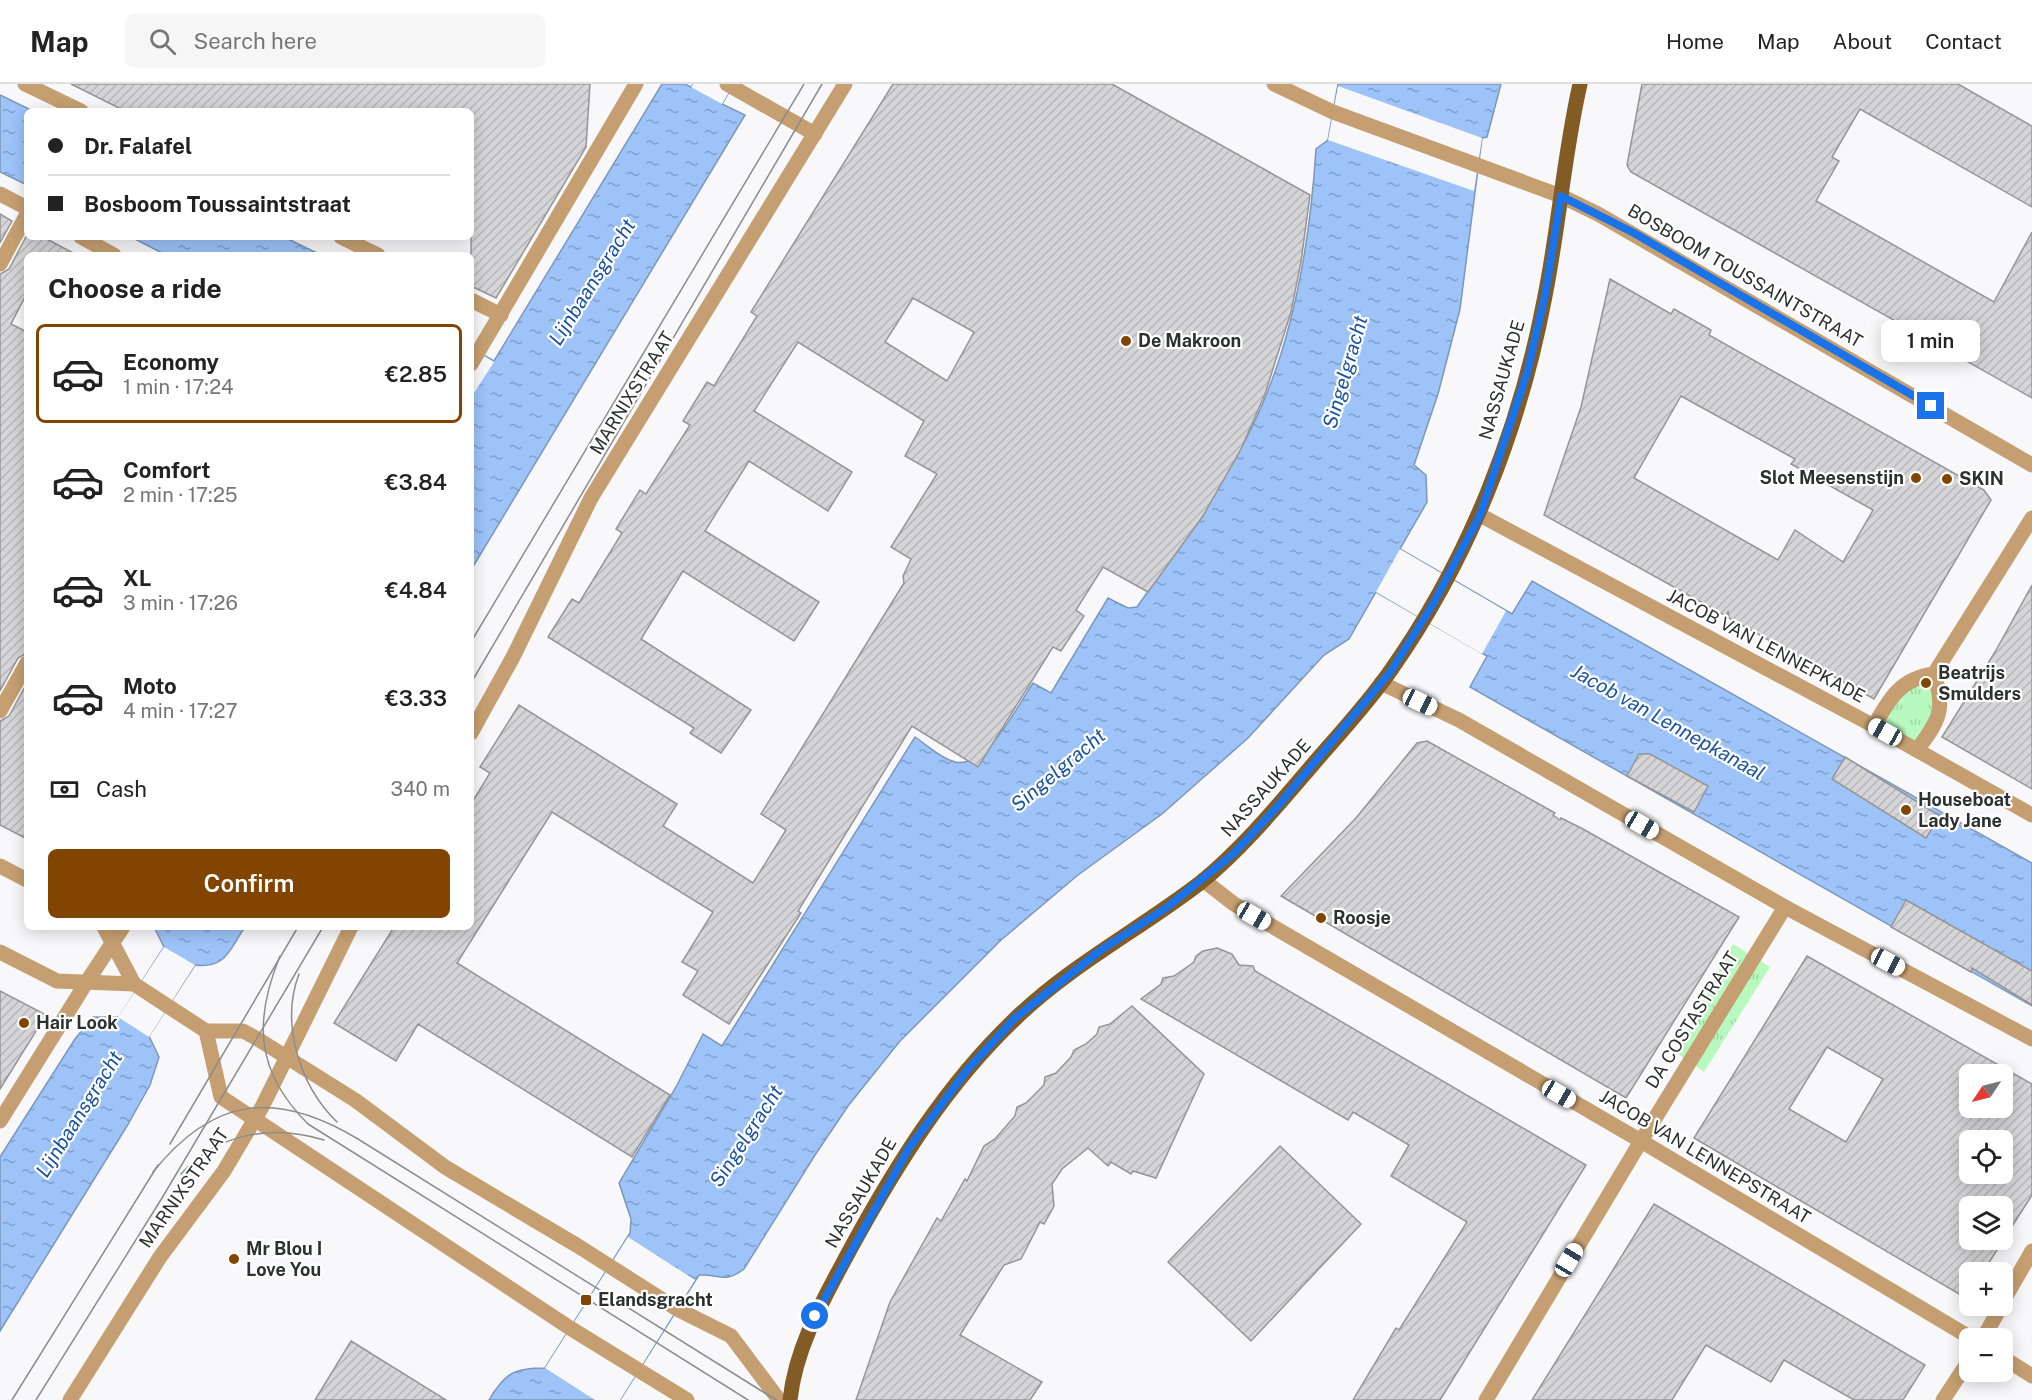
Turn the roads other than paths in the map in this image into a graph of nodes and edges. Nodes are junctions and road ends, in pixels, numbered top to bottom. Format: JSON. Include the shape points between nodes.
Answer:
{"nodes":[{"id":1,"x":25,"y":84,"type":"edge"},
{"id":2,"x":636,"y":84,"type":"edge"},
{"id":3,"x":727,"y":84,"type":"edge"},
{"id":4,"x":845,"y":84,"type":"edge"},
{"id":5,"x":1580,"y":84,"type":"edge"},
{"id":6,"x":1282,"y":86,"type":"edge"},
{"id":7,"x":75,"y":108,"type":"edge"},
{"id":8,"x":815,"y":134,"type":"junction"},
{"id":9,"x":0,"y":194,"type":"edge"},
{"id":10,"x":1561,"y":196,"type":"junction"},
{"id":11,"x":24,"y":206,"type":"edge"},
{"id":12,"x":24,"y":220,"type":"edge"},
{"id":13,"x":86,"y":240,"type":"edge"},
{"id":14,"x":347,"y":240,"type":"edge"},
{"id":15,"x":108,"y":252,"type":"edge"},
{"id":16,"x":372,"y":252,"type":"edge"},
{"id":17,"x":0,"y":264,"type":"edge"},
{"id":18,"x":474,"y":302,"type":"edge"},
{"id":19,"x":501,"y":315,"type":"junction"},
{"id":20,"x":474,"y":359,"type":"edge"},
{"id":21,"x":2032,"y":465,"type":"edge"},
{"id":22,"x":1480,"y":515,"type":"junction"},
{"id":23,"x":2032,"y":518,"type":"edge"},
{"id":24,"x":24,"y":668,"type":"edge"},
{"id":25,"x":1934,"y":674,"type":"junction"},
{"id":26,"x":1386,"y":677,"type":"junction"},
{"id":27,"x":0,"y":711,"type":"edge"},
{"id":28,"x":1874,"y":726,"type":"junction"},
{"id":29,"x":474,"y":728,"type":"edge"},
{"id":30,"x":1917,"y":750,"type":"junction"},
{"id":31,"x":2032,"y":814,"type":"edge"},
{"id":32,"x":0,"y":866,"type":"edge"},
{"id":33,"x":24,"y":878,"type":"edge"},
{"id":34,"x":1203,"y":880,"type":"junction"},
{"id":35,"x":1785,"y":907,"type":"junction"},
{"id":36,"x":106,"y":930,"type":"edge"},
{"id":37,"x":121,"y":930,"type":"edge"},
{"id":38,"x":350,"y":930,"type":"edge"},
{"id":39,"x":113,"y":942,"type":"junction"},
{"id":40,"x":0,"y":952,"type":"edge"},
{"id":41,"x":86,"y":983,"type":"junction"},
{"id":42,"x":134,"y":984,"type":"junction"},
{"id":43,"x":206,"y":1031,"type":"junction"},
{"id":44,"x":2032,"y":1039,"type":"edge"},
{"id":45,"x":286,"y":1058,"type":"junction"},
{"id":46,"x":255,"y":1118,"type":"junction"},
{"id":47,"x":0,"y":1121,"type":"edge"},
{"id":48,"x":1641,"y":1141,"type":"junction"},
{"id":49,"x":2032,"y":1251,"type":"edge"},
{"id":50,"x":2013,"y":1285,"type":"edge"},
{"id":51,"x":1959,"y":1331,"type":"edge"},
{"id":52,"x":2013,"y":1365,"type":"edge"},
{"id":53,"x":2028,"y":1374,"type":"edge"},
{"id":54,"x":1959,"y":1376,"type":"edge"},
{"id":55,"x":70,"y":1400,"type":"edge"},
{"id":56,"x":687,"y":1400,"type":"edge"},
{"id":57,"x":779,"y":1400,"type":"edge"},
{"id":58,"x":790,"y":1400,"type":"edge"},
{"id":59,"x":1486,"y":1400,"type":"edge"},
{"id":60,"x":1943,"y":1400,"type":"edge"}],
"edges":[{"from":1,"to":7,"type":"street"},
{"from":2,"to":19,"type":"street"},
{"from":3,"to":8,"type":"street"},
{"from":4,"to":8,"type":"street","name":"MARNIXSTRAAT"},
{"from":5,"to":10,"type":"main road","name":"NASSAUKADE"},
{"from":6,"to":10,"type":"street","name":"BOSBOOM TOUSSAINTSTRAAT","via":[[1333,112]]},
{"from":8,"to":29,"type":"street","name":"MARNIXSTRAAT","via":[[591,498]]},
{"from":9,"to":11,"type":"street"},
{"from":10,"to":21,"type":"street","name":"BOSBOOM TOUSSAINTSTRAAT","via":[[1634,233]]},
{"from":10,"to":22,"type":"main road","name":"NASSAUKADE","via":[[1527,373]]},
{"from":12,"to":17,"type":"street"},
{"from":13,"to":15,"type":"street"},
{"from":14,"to":16,"type":"street"},
{"from":18,"to":19,"type":"street"},
{"from":19,"to":20,"type":"street"},
{"from":22,"to":26,"type":"main road","name":"NASSAUKADE","via":[[1433,604]]},
{"from":22,"to":28,"type":"street","name":"JACOB VAN LENNEPKADE"},
{"from":23,"to":25,"type":"street"},
{"from":24,"to":27,"type":"street"},
{"from":25,"to":28,"type":"street","via":[[1915,676],[1899,689]]},
{"from":25,"to":30,"type":"street","via":[[1941,694],[1941,714]]},
{"from":26,"to":34,"type":"main road","name":"NASSAUKADE","via":[[1277,807]]},
{"from":26,"to":35,"type":"street"},
{"from":28,"to":30,"type":"street","name":"JACOB VAN LENNEPKADE"},
{"from":30,"to":31,"type":"street","name":"JACOB VAN LENNEPKADE"},
{"from":32,"to":33,"type":"street"},
{"from":34,"to":48,"type":"street","name":"JACOB VAN LENNEPSTRAAT","via":[[1234,904]]},
{"from":34,"to":58,"type":"main road","name":"NASSAUKADE","via":[[1101,950],[1015,1018],[967,1070],[909,1148],[819,1307],[793,1374]]},
{"from":35,"to":44,"type":"street"},
{"from":35,"to":48,"type":"street","name":"DA COSTASTRAAT"},
{"from":36,"to":39,"type":"street"},
{"from":37,"to":39,"type":"street"},
{"from":38,"to":45,"type":"street","name":"MARNIXSTRAAT"},
{"from":39,"to":41,"type":"street"},
{"from":39,"to":42,"type":"street"},
{"from":40,"to":41,"type":"street","via":[[57,981]]},
{"from":41,"to":42,"type":"street"},
{"from":41,"to":47,"type":"street"},
{"from":42,"to":43,"type":"street"},
{"from":43,"to":45,"type":"street","via":[[243,1031]]},
{"from":43,"to":46,"type":"street","via":[[220,1097]]},
{"from":45,"to":46,"type":"street","name":"MARNIXSTRAAT"},
{"from":45,"to":57,"type":"street","via":[[355,1100],[445,1167],[677,1309],[731,1336]]},
{"from":46,"to":55,"type":"street","name":"MARNIXSTRAAT","via":[[224,1171],[160,1257]]},
{"from":46,"to":56,"type":"street","via":[[314,1161]]},
{"from":48,"to":51,"type":"street","name":"JACOB VAN LENNEPSTRAAT"},
{"from":48,"to":59,"type":"street","name":"DA COSTASTRAAT"},
{"from":49,"to":50,"type":"street"},
{"from":52,"to":53,"type":"street"},
{"from":54,"to":60,"type":"street"}]}
